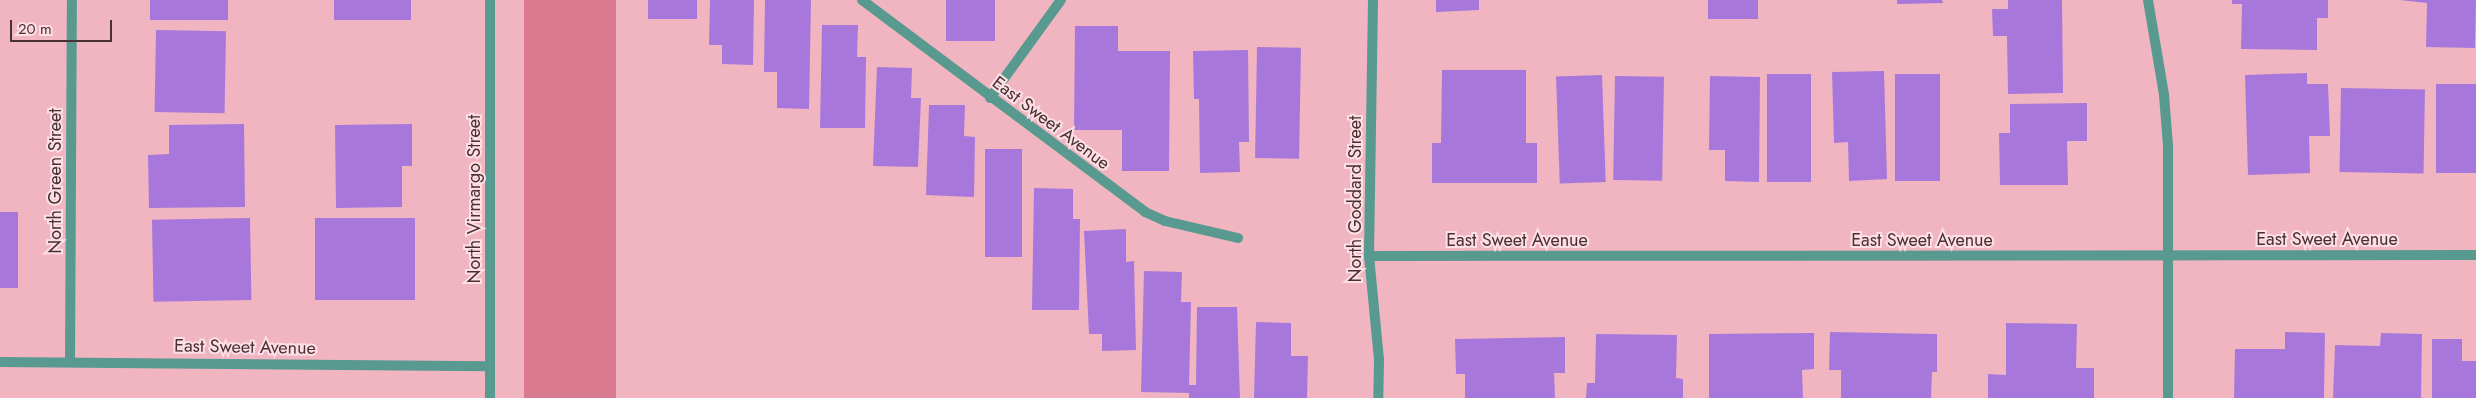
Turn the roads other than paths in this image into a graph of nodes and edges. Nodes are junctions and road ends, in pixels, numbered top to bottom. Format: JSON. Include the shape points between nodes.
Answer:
{"nodes":[{"id":1,"x":72,"y":0,"type":"edge"},
{"id":2,"x":490,"y":0,"type":"edge"},
{"id":3,"x":862,"y":0,"type":"edge"},
{"id":4,"x":1061,"y":0,"type":"edge"},
{"id":5,"x":1373,"y":0,"type":"edge"},
{"id":6,"x":2148,"y":0,"type":"edge"},
{"id":7,"x":990,"y":98,"type":"junction"},
{"id":8,"x":1238,"y":238,"type":"dead end"},
{"id":9,"x":2476,"y":255,"type":"edge"},
{"id":10,"x":1369,"y":256,"type":"junction"},
{"id":11,"x":2170,"y":257,"type":"junction"},
{"id":12,"x":0,"y":362,"type":"edge"},
{"id":13,"x":70,"y":362,"type":"junction"},
{"id":14,"x":490,"y":366,"type":"junction"},
{"id":15,"x":490,"y":398,"type":"edge"},
{"id":16,"x":1378,"y":398,"type":"edge"},
{"id":17,"x":2168,"y":398,"type":"edge"}],
"edges":[{"from":1,"to":13,"type":"street","name":"North Green Street"},
{"from":2,"to":14,"type":"street","name":"North Virmargo Street"},
{"from":3,"to":7,"type":"street","name":"East Sweet Avenue"},
{"from":4,"to":7,"type":"street"},
{"from":5,"to":10,"type":"street","name":"North Goddard Street"},
{"from":6,"to":11,"type":"street","via":[[2164,95]]},
{"from":7,"to":8,"type":"street","name":"East Sweet Avenue","via":[[1145,212],[1165,222]]},
{"from":9,"to":11,"type":"street","name":"East Sweet Avenue"},
{"from":10,"to":11,"type":"street","name":"East Sweet Avenue"},
{"from":10,"to":16,"type":"street","name":"North Goddard Street","via":[[1379,359]]},
{"from":11,"to":17,"type":"street"},
{"from":12,"to":13,"type":"street","name":"East Sweet Avenue"},
{"from":13,"to":14,"type":"street","name":"East Sweet Avenue"},
{"from":14,"to":15,"type":"street","name":"North Virmargo Street"}]}
